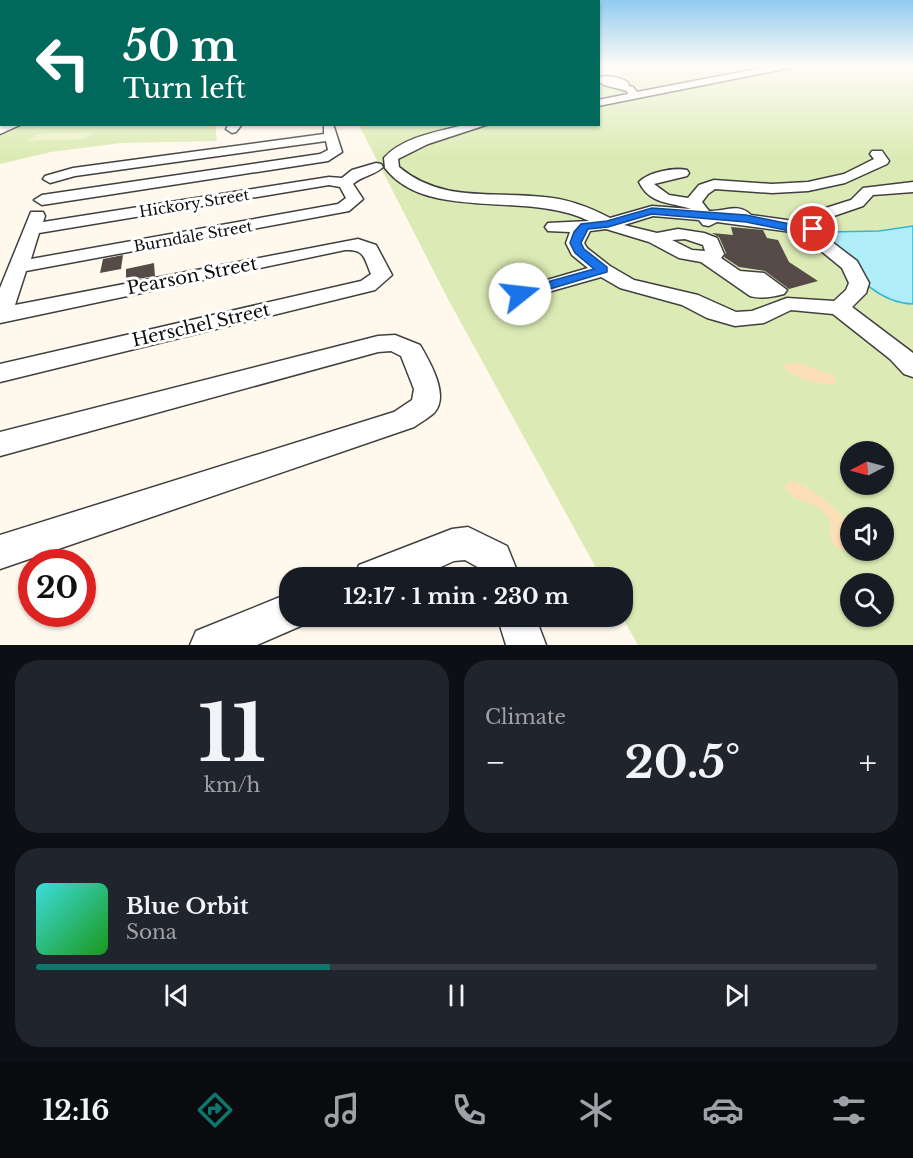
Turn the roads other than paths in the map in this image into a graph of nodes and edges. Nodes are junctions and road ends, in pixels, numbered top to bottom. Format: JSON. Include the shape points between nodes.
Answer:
{"nodes":[{"id":1,"x":476,"y":126,"type":"edge"},
{"id":2,"x":432,"y":130,"type":"edge"},
{"id":3,"x":877,"y":154,"type":"dead end"},
{"id":4,"x":376,"y":167,"type":"dead end"},
{"id":5,"x":682,"y":173,"type":"dead end"},
{"id":6,"x":50,"y":179,"type":"junction"},
{"id":7,"x":348,"y":187,"type":"junction"},
{"id":8,"x":913,"y":187,"type":"edge"},
{"id":9,"x":42,"y":200,"type":"junction"},
{"id":10,"x":696,"y":210,"type":"junction"},
{"id":11,"x":596,"y":222,"type":"junction"},
{"id":12,"x":552,"y":223,"type":"dead end"},
{"id":13,"x":33,"y":229,"type":"junction"},
{"id":14,"x":804,"y":229,"type":"junction"},
{"id":15,"x":694,"y":234,"type":"junction"},
{"id":16,"x":658,"y":239,"type":"junction"},
{"id":17,"x":706,"y":257,"type":"junction"},
{"id":18,"x":375,"y":261,"type":"joint"},
{"id":19,"x":18,"y":267,"type":"junction"},
{"id":20,"x":603,"y":270,"type":"junction"},
{"id":21,"x":735,"y":277,"type":"dead end"},
{"id":22,"x":520,"y":294,"type":"dead end"},
{"id":23,"x":838,"y":308,"type":"junction"},
{"id":24,"x":0,"y":314,"type":"edge"},
{"id":25,"x":913,"y":368,"type":"edge"},
{"id":26,"x":0,"y":372,"type":"edge"},
{"id":27,"x":0,"y":444,"type":"edge"},
{"id":28,"x":0,"y":552,"type":"edge"},
{"id":29,"x":399,"y":567,"type":"edge"},
{"id":30,"x":498,"y":567,"type":"edge"},
{"id":31,"x":279,"y":617,"type":"edge"},
{"id":32,"x":520,"y":627,"type":"edge"},
{"id":33,"x":210,"y":645,"type":"edge"},
{"id":34,"x":526,"y":645,"type":"edge"}],
"edges":[{"from":1,"to":2,"type":"street","via":[[458,131]]},
{"from":2,"to":11,"type":"street","via":[[391,158],[392,168],[408,181],[445,195],[561,204]]},
{"from":3,"to":10,"type":"street","via":[[882,161],[819,185],[776,189],[709,186],[695,198]]},
{"from":4,"to":7,"type":"street","via":[[357,173]]},
{"from":5,"to":10,"type":"street","via":[[646,182],[654,193]]},
{"from":6,"to":9,"type":"street"},
{"from":6,"to":9,"type":"street","via":[[73,172],[329,132],[335,152],[323,158]]},
{"from":6,"to":24,"type":"street"},
{"from":7,"to":13,"type":"street","name":"Hickory Street","via":[[329,181]]},
{"from":7,"to":19,"type":"street","name":"Burndale Street","via":[[355,199],[343,208]]},
{"from":8,"to":14,"type":"street","via":[[868,191],[857,203],[822,215],[813,229]]},
{"from":9,"to":13,"type":"street"},
{"from":10,"to":11,"type":"street","via":[[652,211]]},
{"from":10,"to":14,"type":"street","via":[[717,229],[727,229],[728,218]]},
{"from":10,"to":15,"type":"street"},
{"from":11,"to":12,"type":"street"},
{"from":11,"to":16,"type":"street"},
{"from":11,"to":20,"type":"street","via":[[579,232],[575,243]]},
{"from":13,"to":19,"type":"street"},
{"from":14,"to":23,"type":"street","via":[[850,265],[859,283],[856,293]]},
{"from":15,"to":16,"type":"street"},
{"from":15,"to":17,"type":"street","via":[[711,242],[715,254]]},
{"from":16,"to":17,"type":"street","via":[[680,253]]},
{"from":17,"to":21,"type":"street"},
{"from":18,"to":24,"type":"street","name":"Pearson Street","via":[[369,249],[358,244],[345,245]]},
{"from":18,"to":26,"type":"street","name":"Herschel Street","via":[[382,275],[368,286]]},
{"from":19,"to":24,"type":"street"},
{"from":20,"to":22,"type":"street"},
{"from":20,"to":23,"type":"street","via":[[627,284],[690,300],[735,319],[756,318],[787,304]]},
{"from":23,"to":25,"type":"street","via":[[899,352]]},
{"from":27,"to":28,"type":"street","via":[[378,344],[395,343],[411,351],[427,388],[425,405],[404,420]]},
{"from":29,"to":30,"type":"street","via":[[452,545],[468,543],[495,558]]},
{"from":31,"to":33,"type":"street"},
{"from":32,"to":34,"type":"street"}]}
